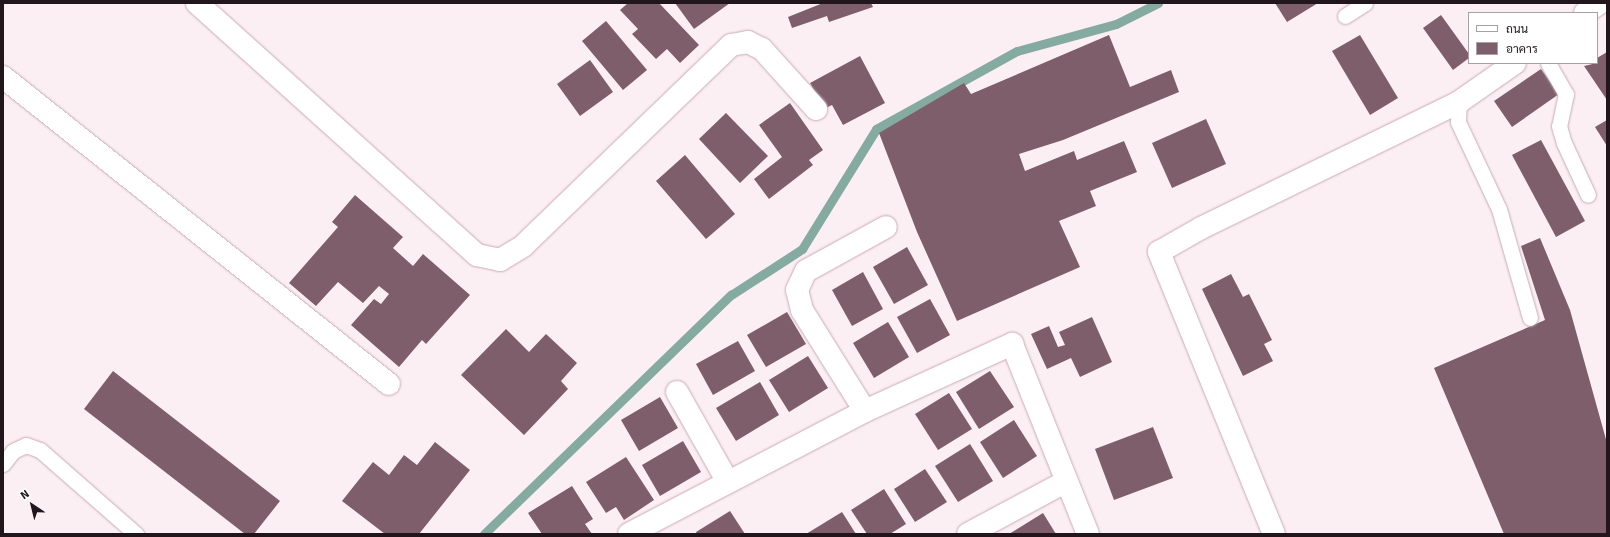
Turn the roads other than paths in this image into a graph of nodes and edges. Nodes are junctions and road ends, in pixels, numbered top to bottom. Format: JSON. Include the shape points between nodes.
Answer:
{"nodes":[{"id":1,"x":197,"y":3,"type":"edge"},
{"id":2,"x":1365,"y":3,"type":"edge"},
{"id":3,"x":1600,"y":3,"type":"edge"},
{"id":4,"x":1587,"y":12,"type":"edge"},
{"id":5,"x":1345,"y":16,"type":"dead end"},
{"id":6,"x":1514,"y":64,"type":"edge"},
{"id":7,"x":1549,"y":64,"type":"edge"},
{"id":8,"x":3,"y":78,"type":"edge"},
{"id":9,"x":1459,"y":102,"type":"junction"},
{"id":10,"x":816,"y":109,"type":"dead end"},
{"id":11,"x":1588,"y":195,"type":"dead end"},
{"id":12,"x":886,"y":228,"type":"dead end"},
{"id":13,"x":1530,"y":318,"type":"dead end"},
{"id":14,"x":390,"y":384,"type":"dead end"},
{"id":15,"x":677,"y":392,"type":"dead end"},
{"id":16,"x":865,"y":411,"type":"junction"},
{"id":17,"x":3,"y":464,"type":"edge"},
{"id":18,"x":1067,"y":481,"type":"junction"},
{"id":19,"x":728,"y":482,"type":"junction"},
{"id":20,"x":136,"y":534,"type":"edge"},
{"id":21,"x":629,"y":534,"type":"edge"},
{"id":22,"x":968,"y":534,"type":"edge"},
{"id":23,"x":1088,"y":534,"type":"edge"},
{"id":24,"x":1274,"y":534,"type":"edge"}],
"edges":[{"from":1,"to":10,"type":"street","via":[[477,255],[500,260],[523,246],[731,46],[748,42],[762,49]]},
{"from":2,"to":5,"type":"lane"},
{"from":3,"to":4,"type":"street"},
{"from":6,"to":9,"type":"street"},
{"from":7,"to":11,"type":"lane","via":[[1566,94],[1560,126],[1564,143]]},
{"from":8,"to":14,"type":"street"},
{"from":9,"to":13,"type":"lane","via":[[1458,122],[1498,209]]},
{"from":9,"to":24,"type":"street","via":[[1201,228],[1159,252]]},
{"from":12,"to":16,"type":"street","via":[[806,271],[797,290],[802,310]]},
{"from":15,"to":19,"type":"street"},
{"from":16,"to":18,"type":"street","via":[[1012,344]]},
{"from":16,"to":19,"type":"street"},
{"from":17,"to":20,"type":"lane","via":[[13,451],[26,445],[40,450]]},
{"from":18,"to":22,"type":"street"},
{"from":18,"to":23,"type":"street"},
{"from":19,"to":21,"type":"street"}]}
